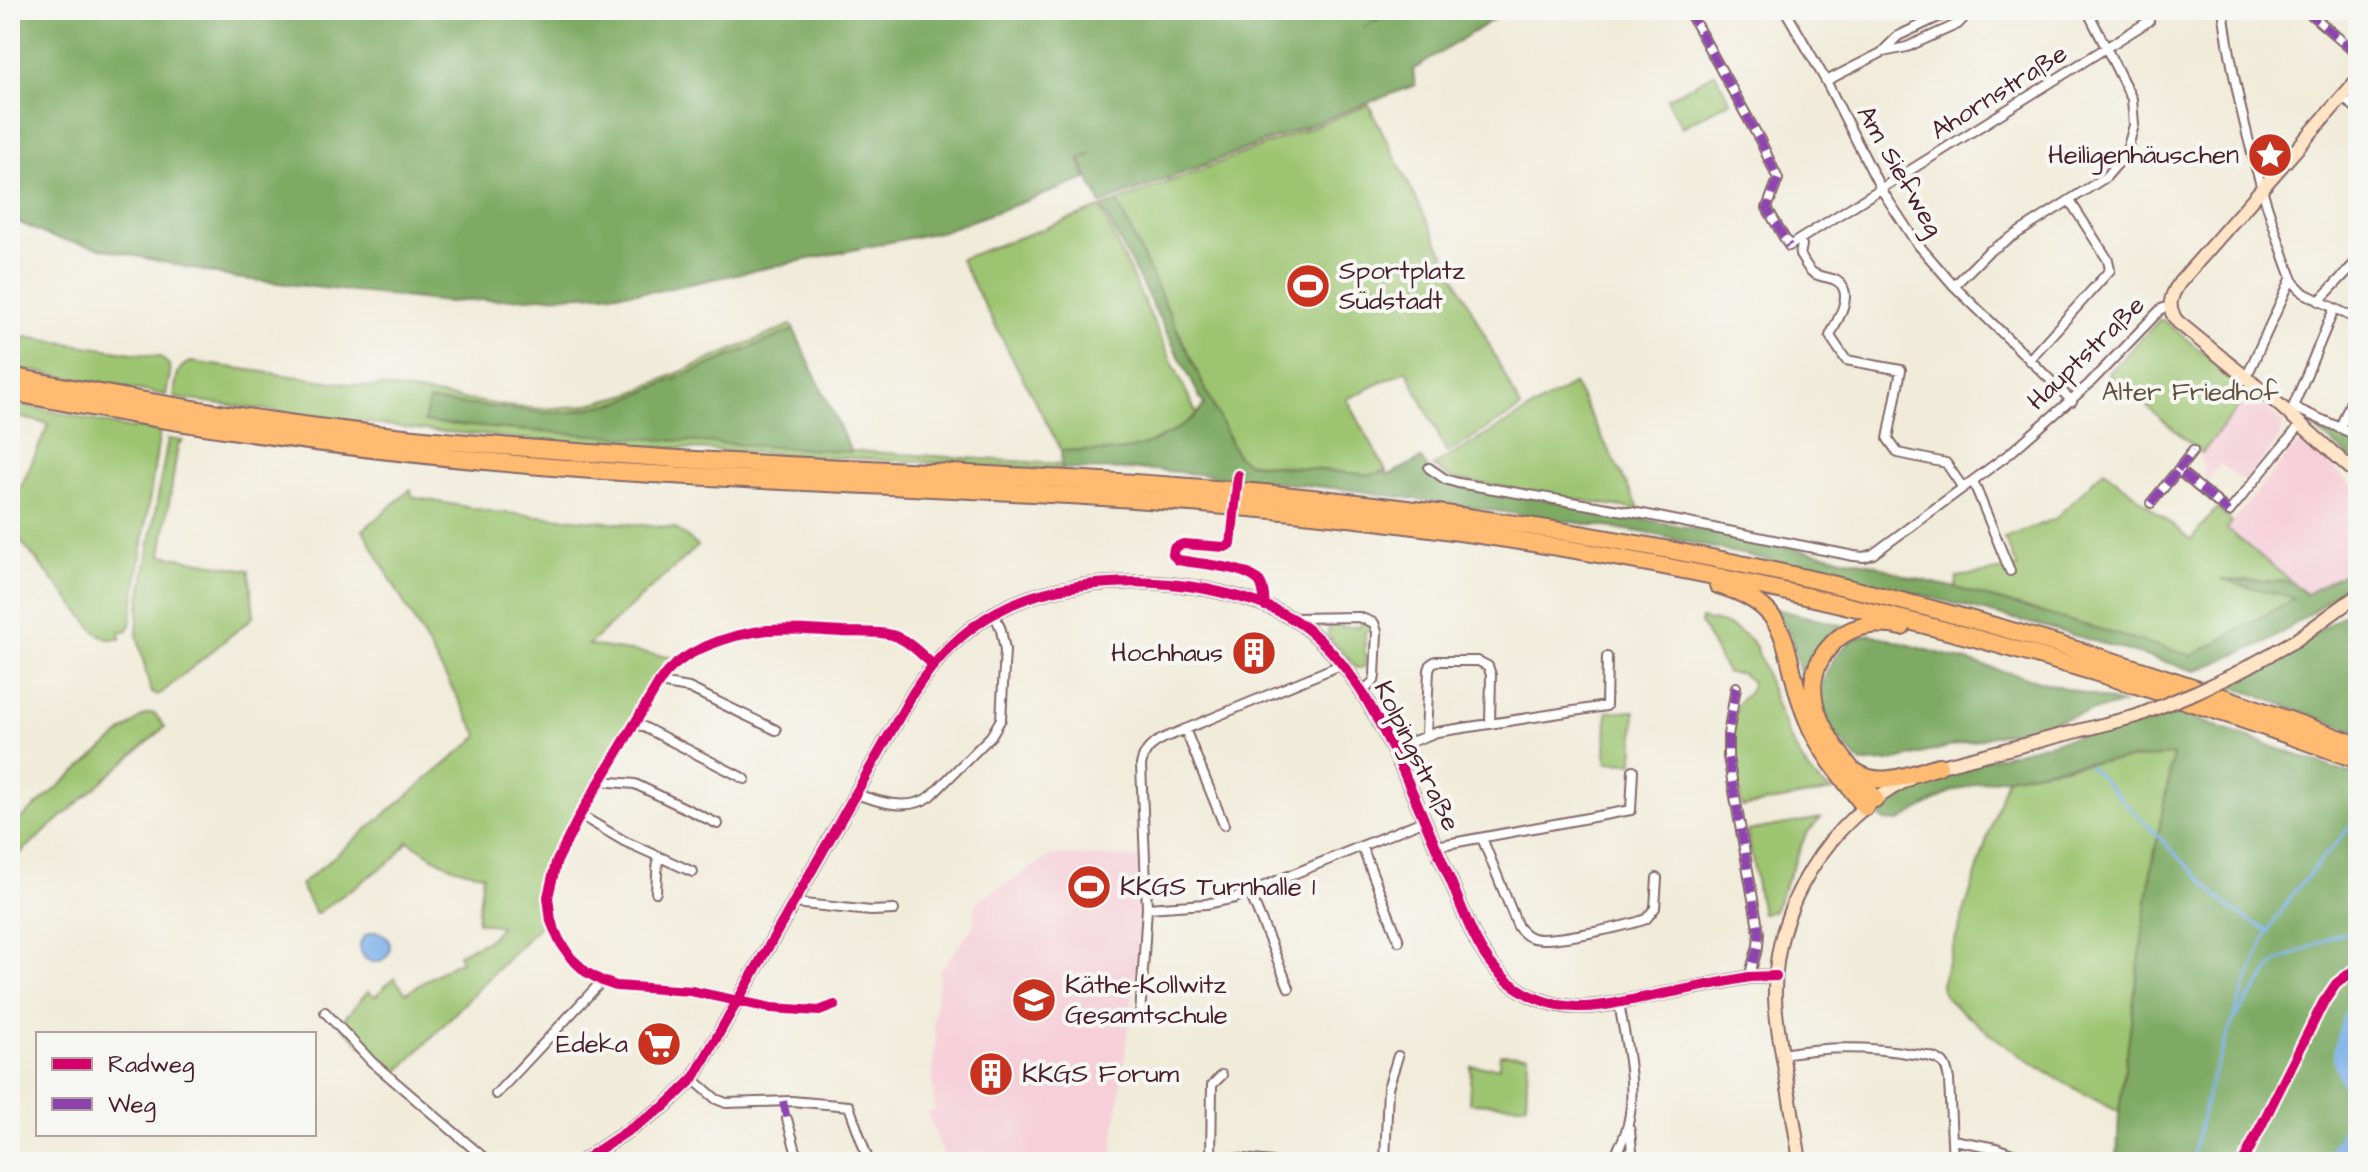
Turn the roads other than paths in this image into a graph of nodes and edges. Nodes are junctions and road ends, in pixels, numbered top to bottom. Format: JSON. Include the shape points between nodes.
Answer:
{"nodes":[{"id":1,"x":1688,"y":10,"type":"edge"},
{"id":2,"x":1785,"y":10,"type":"edge"},
{"id":3,"x":1953,"y":10,"type":"edge"},
{"id":4,"x":1971,"y":10,"type":"edge"},
{"id":5,"x":2087,"y":10,"type":"edge"},
{"id":6,"x":2144,"y":10,"type":"edge"},
{"id":7,"x":2223,"y":10,"type":"edge"},
{"id":8,"x":2306,"y":10,"type":"edge"},
{"id":9,"x":2105,"y":50,"type":"junction"},
{"id":10,"x":1883,"y":52,"type":"junction"},
{"id":11,"x":2358,"y":55,"type":"edge"},
{"id":12,"x":2358,"y":79,"type":"edge"},
{"id":13,"x":1826,"y":81,"type":"junction"},
{"id":14,"x":2341,"y":97,"type":"junction"},
{"id":15,"x":2358,"y":109,"type":"edge"},
{"id":16,"x":2260,"y":188,"type":"junction"},
{"id":17,"x":1881,"y":189,"type":"junction"},
{"id":18,"x":2070,"y":201,"type":"junction"},
{"id":19,"x":1799,"y":240,"type":"junction"},
{"id":20,"x":2358,"y":261,"type":"edge"},
{"id":21,"x":2292,"y":277,"type":"junction"},
{"id":22,"x":1954,"y":286,"type":"junction"},
{"id":23,"x":2319,"y":301,"type":"junction"},
{"id":24,"x":2170,"y":306,"type":"junction"},
{"id":25,"x":2334,"y":309,"type":"junction"},
{"id":26,"x":2358,"y":320,"type":"edge"},
{"id":27,"x":2029,"y":360,"type":"junction"},
{"id":28,"x":10,"y":376,"type":"edge"},
{"id":29,"x":2246,"y":378,"type":"junction"},
{"id":30,"x":2358,"y":384,"type":"edge"},
{"id":31,"x":10,"y":392,"type":"edge"},
{"id":32,"x":2072,"y":401,"type":"junction"},
{"id":33,"x":2301,"y":424,"type":"junction"},
{"id":34,"x":2340,"y":428,"type":"junction"},
{"id":35,"x":2358,"y":436,"type":"edge"},
{"id":36,"x":2193,"y":451,"type":"dead end"},
{"id":37,"x":1429,"y":468,"type":"dead end"},
{"id":38,"x":2178,"y":470,"type":"junction"},
{"id":39,"x":2358,"y":475,"type":"edge"},
{"id":40,"x":1973,"y":481,"type":"junction"},
{"id":41,"x":1963,"y":488,"type":"junction"},
{"id":42,"x":2151,"y":503,"type":"dead end"},
{"id":43,"x":1640,"y":561,"type":"junction"},
{"id":44,"x":2010,"y":571,"type":"dead end"},
{"id":45,"x":2358,"y":595,"type":"edge"},
{"id":46,"x":994,"y":612,"type":"junction"},
{"id":47,"x":1289,"y":618,"type":"junction"},
{"id":48,"x":2020,"y":649,"type":"junction"},
{"id":49,"x":1607,"y":657,"type":"dead end"},
{"id":50,"x":932,"y":664,"type":"junction"},
{"id":51,"x":1343,"y":664,"type":"junction"},
{"id":52,"x":659,"y":683,"type":"junction"},
{"id":53,"x":1736,"y":687,"type":"dead end"},
{"id":54,"x":1363,"y":691,"type":"junction"},
{"id":55,"x":2240,"y":702,"type":"junction"},
{"id":56,"x":636,"y":723,"type":"junction"},
{"id":57,"x":1490,"y":723,"type":"junction"},
{"id":58,"x":1185,"y":729,"type":"junction"},
{"id":59,"x":776,"y":730,"type":"dead end"},
{"id":60,"x":1426,"y":735,"type":"junction"},
{"id":61,"x":2358,"y":735,"type":"edge"},
{"id":62,"x":2358,"y":745,"type":"edge"},
{"id":63,"x":1393,"y":749,"type":"junction"},
{"id":64,"x":2358,"y":760,"type":"edge"},
{"id":65,"x":1939,"y":766,"type":"junction"},
{"id":66,"x":1851,"y":768,"type":"junction"},
{"id":67,"x":1633,"y":770,"type":"dead end"},
{"id":68,"x":745,"y":779,"type":"dead end"},
{"id":69,"x":600,"y":781,"type":"junction"},
{"id":70,"x":856,"y":794,"type":"junction"},
{"id":71,"x":1870,"y":803,"type":"junction"},
{"id":72,"x":580,"y":815,"type":"junction"},
{"id":73,"x":1425,"y":820,"type":"junction"},
{"id":74,"x":718,"y":824,"type":"dead end"},
{"id":75,"x":1224,"y":825,"type":"dead end"},
{"id":76,"x":1482,"y":838,"type":"junction"},
{"id":77,"x":1436,"y":846,"type":"junction"},
{"id":78,"x":1362,"y":847,"type":"junction"},
{"id":79,"x":658,"y":856,"type":"junction"},
{"id":80,"x":693,"y":872,"type":"dead end"},
{"id":81,"x":1657,"y":878,"type":"dead end"},
{"id":82,"x":656,"y":892,"type":"dead end"},
{"id":83,"x":1250,"y":893,"type":"junction"},
{"id":84,"x":794,"y":903,"type":"junction"},
{"id":85,"x":1147,"y":908,"type":"junction"},
{"id":86,"x":894,"y":910,"type":"dead end"},
{"id":87,"x":1399,"y":941,"type":"dead end"},
{"id":88,"x":1776,"y":976,"type":"junction"},
{"id":89,"x":1749,"y":977,"type":"junction"},
{"id":90,"x":602,"y":981,"type":"junction"},
{"id":91,"x":1289,"y":988,"type":"dead end"},
{"id":92,"x":739,"y":1001,"type":"junction"},
{"id":93,"x":1619,"y":1002,"type":"junction"},
{"id":94,"x":835,"y":1005,"type":"dead end"},
{"id":95,"x":325,"y":1012,"type":"dead end"},
{"id":96,"x":1140,"y":1016,"type":"dead end"},
{"id":97,"x":1782,"y":1054,"type":"junction"},
{"id":98,"x":1398,"y":1056,"type":"dead end"},
{"id":99,"x":1222,"y":1075,"type":"dead end"},
{"id":100,"x":693,"y":1079,"type":"junction"},
{"id":101,"x":496,"y":1094,"type":"dead end"},
{"id":102,"x":787,"y":1119,"type":"dead end"},
{"id":103,"x":1630,"y":1125,"type":"junction"},
{"id":104,"x":1953,"y":1140,"type":"junction"},
{"id":105,"x":1209,"y":1160,"type":"edge"},
{"id":106,"x":489,"y":1162,"type":"edge"},
{"id":107,"x":581,"y":1162,"type":"edge"},
{"id":108,"x":799,"y":1162,"type":"edge"},
{"id":109,"x":869,"y":1162,"type":"edge"},
{"id":110,"x":1273,"y":1162,"type":"edge"},
{"id":111,"x":1385,"y":1162,"type":"edge"},
{"id":112,"x":1609,"y":1162,"type":"edge"},
{"id":113,"x":1633,"y":1162,"type":"edge"},
{"id":114,"x":1800,"y":1162,"type":"edge"},
{"id":115,"x":1953,"y":1162,"type":"edge"},
{"id":116,"x":2034,"y":1162,"type":"edge"}],
"edges":[{"from":1,"to":19,"type":"street","name":"Ahornstraße","via":[[1778,179],[1767,208],[1789,246]]},
{"from":2,"to":13,"type":"street","name":"Am Siefweg"},
{"from":3,"to":10,"type":"street","via":[[1898,36]]},
{"from":4,"to":10,"type":"street","via":[[1946,29]]},
{"from":5,"to":9,"type":"street"},
{"from":6,"to":9,"type":"street","name":"Ahornstraße","via":[[2149,21]]},
{"from":7,"to":16,"type":"street"},
{"from":8,"to":11,"type":"street"},
{"from":9,"to":17,"type":"street","name":"Ahornstraße"},
{"from":9,"to":18,"type":"street","via":[[2132,99],[2132,137],[2113,172]]},
{"from":10,"to":13,"type":"street"},
{"from":12,"to":14,"type":"street","name":"Hauptstraße"},
{"from":13,"to":17,"type":"street","name":"Am Siefweg"},
{"from":14,"to":15,"type":"street"},
{"from":14,"to":16,"type":"street","name":"Hauptstraße"},
{"from":16,"to":21,"type":"street"},
{"from":16,"to":24,"type":"street","name":"Hauptstraße","via":[[2180,282]]},
{"from":17,"to":19,"type":"street","name":"Ahornstraße"},
{"from":17,"to":22,"type":"street","name":"Am Siefweg"},
{"from":18,"to":22,"type":"street","via":[[1988,252]]},
{"from":18,"to":27,"type":"street","via":[[2110,270]]},
{"from":19,"to":41,"type":"street","via":[[1800,255],[1811,271],[1843,288],[1842,312],[1830,336],[1846,360],[1901,370],[1888,439],[1898,453],[1946,463]]},
{"from":20,"to":23,"type":"street"},
{"from":21,"to":23,"type":"street","via":[[2300,290]]},
{"from":21,"to":29,"type":"street"},
{"from":22,"to":27,"type":"street","name":"Am Siefweg"},
{"from":23,"to":25,"type":"street"},
{"from":24,"to":29,"type":"street","via":[[2178,322]]},
{"from":24,"to":32,"type":"street","name":"Hauptstraße","via":[[2157,312]]},
{"from":25,"to":26,"type":"street"},
{"from":25,"to":34,"type":"street","via":[[2293,407]]},
{"from":27,"to":32,"type":"street","name":"Am Siefweg"},
{"from":28,"to":55,"type":"highway","via":[[221,413],[443,441],[1182,487],[1499,522],[1838,585],[2056,644]]},
{"from":29,"to":33,"type":"street"},
{"from":30,"to":34,"type":"street"},
{"from":31,"to":43,"type":"highway","via":[[176,423],[410,454],[595,470],[1262,509],[1487,535]]},
{"from":32,"to":40,"type":"street","name":"Hauptstraße"},
{"from":33,"to":38,"type":"street","via":[[2229,512]]},
{"from":33,"to":39,"type":"street"},
{"from":34,"to":35,"type":"street"},
{"from":36,"to":38,"type":"street"},
{"from":37,"to":41,"type":"street","name":"Hauptstraße","via":[[1463,484],[1858,557],[1873,554]]},
{"from":38,"to":42,"type":"street"},
{"from":40,"to":41,"type":"street","name":"Hauptstraße"},
{"from":40,"to":44,"type":"street"},
{"from":43,"to":48,"type":"highway","via":[[1844,604]]},
{"from":43,"to":71,"type":"highway","via":[[1670,575],[1740,592],[1767,610],[1784,637],[1810,726]]},
{"from":45,"to":65,"type":"street","bridge":true,"via":[[2296,640],[2188,696],[2137,716]]},
{"from":46,"to":47,"type":"street","name":"Kolpingstraße","via":[[1059,589],[1138,582],[1233,595]]},
{"from":46,"to":50,"type":"street","name":"Kolpingstraße"},
{"from":46,"to":70,"type":"street","via":[[1005,650],[1003,710],[994,732],[919,803],[882,802]]},
{"from":47,"to":51,"type":"street","name":"Kolpingstraße"},
{"from":47,"to":54,"type":"street","via":[[1359,617],[1374,623],[1375,676]]},
{"from":48,"to":64,"type":"highway"},
{"from":48,"to":66,"type":"highway","via":[[1979,647],[1883,624],[1842,636],[1818,666],[1814,700],[1827,735]]},
{"from":49,"to":57,"type":"street","via":[[1606,706]]},
{"from":50,"to":52,"type":"street","via":[[888,634],[772,630],[688,654]]},
{"from":50,"to":70,"type":"street","name":"Kolpingstraße"},
{"from":51,"to":54,"type":"street","name":"Kolpingstraße"},
{"from":51,"to":58,"type":"street"},
{"from":52,"to":56,"type":"street"},
{"from":52,"to":59,"type":"street","via":[[689,688]]},
{"from":53,"to":89,"type":"street","via":[[1728,757],[1759,933]]},
{"from":54,"to":63,"type":"street","name":"Kolpingstraße"},
{"from":55,"to":61,"type":"highway","via":[[2277,706]]},
{"from":55,"to":62,"type":"highway"},
{"from":56,"to":68,"type":"street"},
{"from":56,"to":69,"type":"street"},
{"from":57,"to":60,"type":"street"},
{"from":57,"to":60,"type":"street","via":[[1488,666],[1478,661],[1436,661],[1429,670]]},
{"from":58,"to":75,"type":"street"},
{"from":58,"to":85,"type":"street","via":[[1157,741],[1141,765]]},
{"from":60,"to":63,"type":"street"},
{"from":63,"to":73,"type":"street","name":"Kolpingstraße"},
{"from":65,"to":66,"type":"highway","via":[[1878,780]]},
{"from":65,"to":71,"type":"street"},
{"from":66,"to":71,"type":"highway"},
{"from":67,"to":76,"type":"street","via":[[1631,810]]},
{"from":69,"to":72,"type":"street"},
{"from":69,"to":74,"type":"street","via":[[635,784]]},
{"from":70,"to":84,"type":"street","name":"Kolpingstraße"},
{"from":71,"to":88,"type":"street","via":[[1834,838],[1803,884],[1784,932]]},
{"from":72,"to":79,"type":"street"},
{"from":72,"to":90,"type":"street","via":[[551,875],[549,911],[566,952]]},
{"from":73,"to":77,"type":"street","name":"Kolpingstraße"},
{"from":73,"to":78,"type":"street"},
{"from":76,"to":77,"type":"street"},
{"from":76,"to":81,"type":"street","via":[[1518,927],[1531,938],[1646,919],[1655,908]]},
{"from":77,"to":93,"type":"street","name":"Kolpingstraße","via":[[1479,946],[1505,979],[1555,1004]]},
{"from":78,"to":83,"type":"street"},
{"from":78,"to":87,"type":"street"},
{"from":79,"to":80,"type":"street"},
{"from":79,"to":82,"type":"street"},
{"from":83,"to":85,"type":"street","via":[[1213,903]]},
{"from":83,"to":91,"type":"street"},
{"from":84,"to":86,"type":"street"},
{"from":84,"to":92,"type":"street","name":"Kolpingstraße"},
{"from":85,"to":96,"type":"street"},
{"from":88,"to":89,"type":"street","name":"Kolpingstraße"},
{"from":88,"to":97,"type":"street"},
{"from":89,"to":93,"type":"street","name":"Kolpingstraße"},
{"from":90,"to":92,"type":"street"},
{"from":90,"to":101,"type":"street"},
{"from":92,"to":94,"type":"street","via":[[819,1011]]},
{"from":92,"to":100,"type":"street","name":"Kolpingstraße"},
{"from":93,"to":103,"type":"street"},
{"from":95,"to":106,"type":"street","via":[[372,1062]]},
{"from":97,"to":104,"type":"street","via":[[1861,1047],[1938,1060],[1949,1077]]},
{"from":97,"to":114,"type":"street"},
{"from":98,"to":111,"type":"street","via":[[1388,1088]]},
{"from":99,"to":105,"type":"street","via":[[1212,1085]]},
{"from":100,"to":107,"type":"street","name":"Kolpingstraße","via":[[670,1102]]},
{"from":100,"to":109,"type":"street","via":[[726,1103],[849,1106]]},
{"from":102,"to":108,"type":"street"},
{"from":103,"to":112,"type":"street"},
{"from":103,"to":113,"type":"street"},
{"from":104,"to":115,"type":"street"},
{"from":104,"to":116,"type":"street"},
{"from":105,"to":110,"type":"street"}]}
